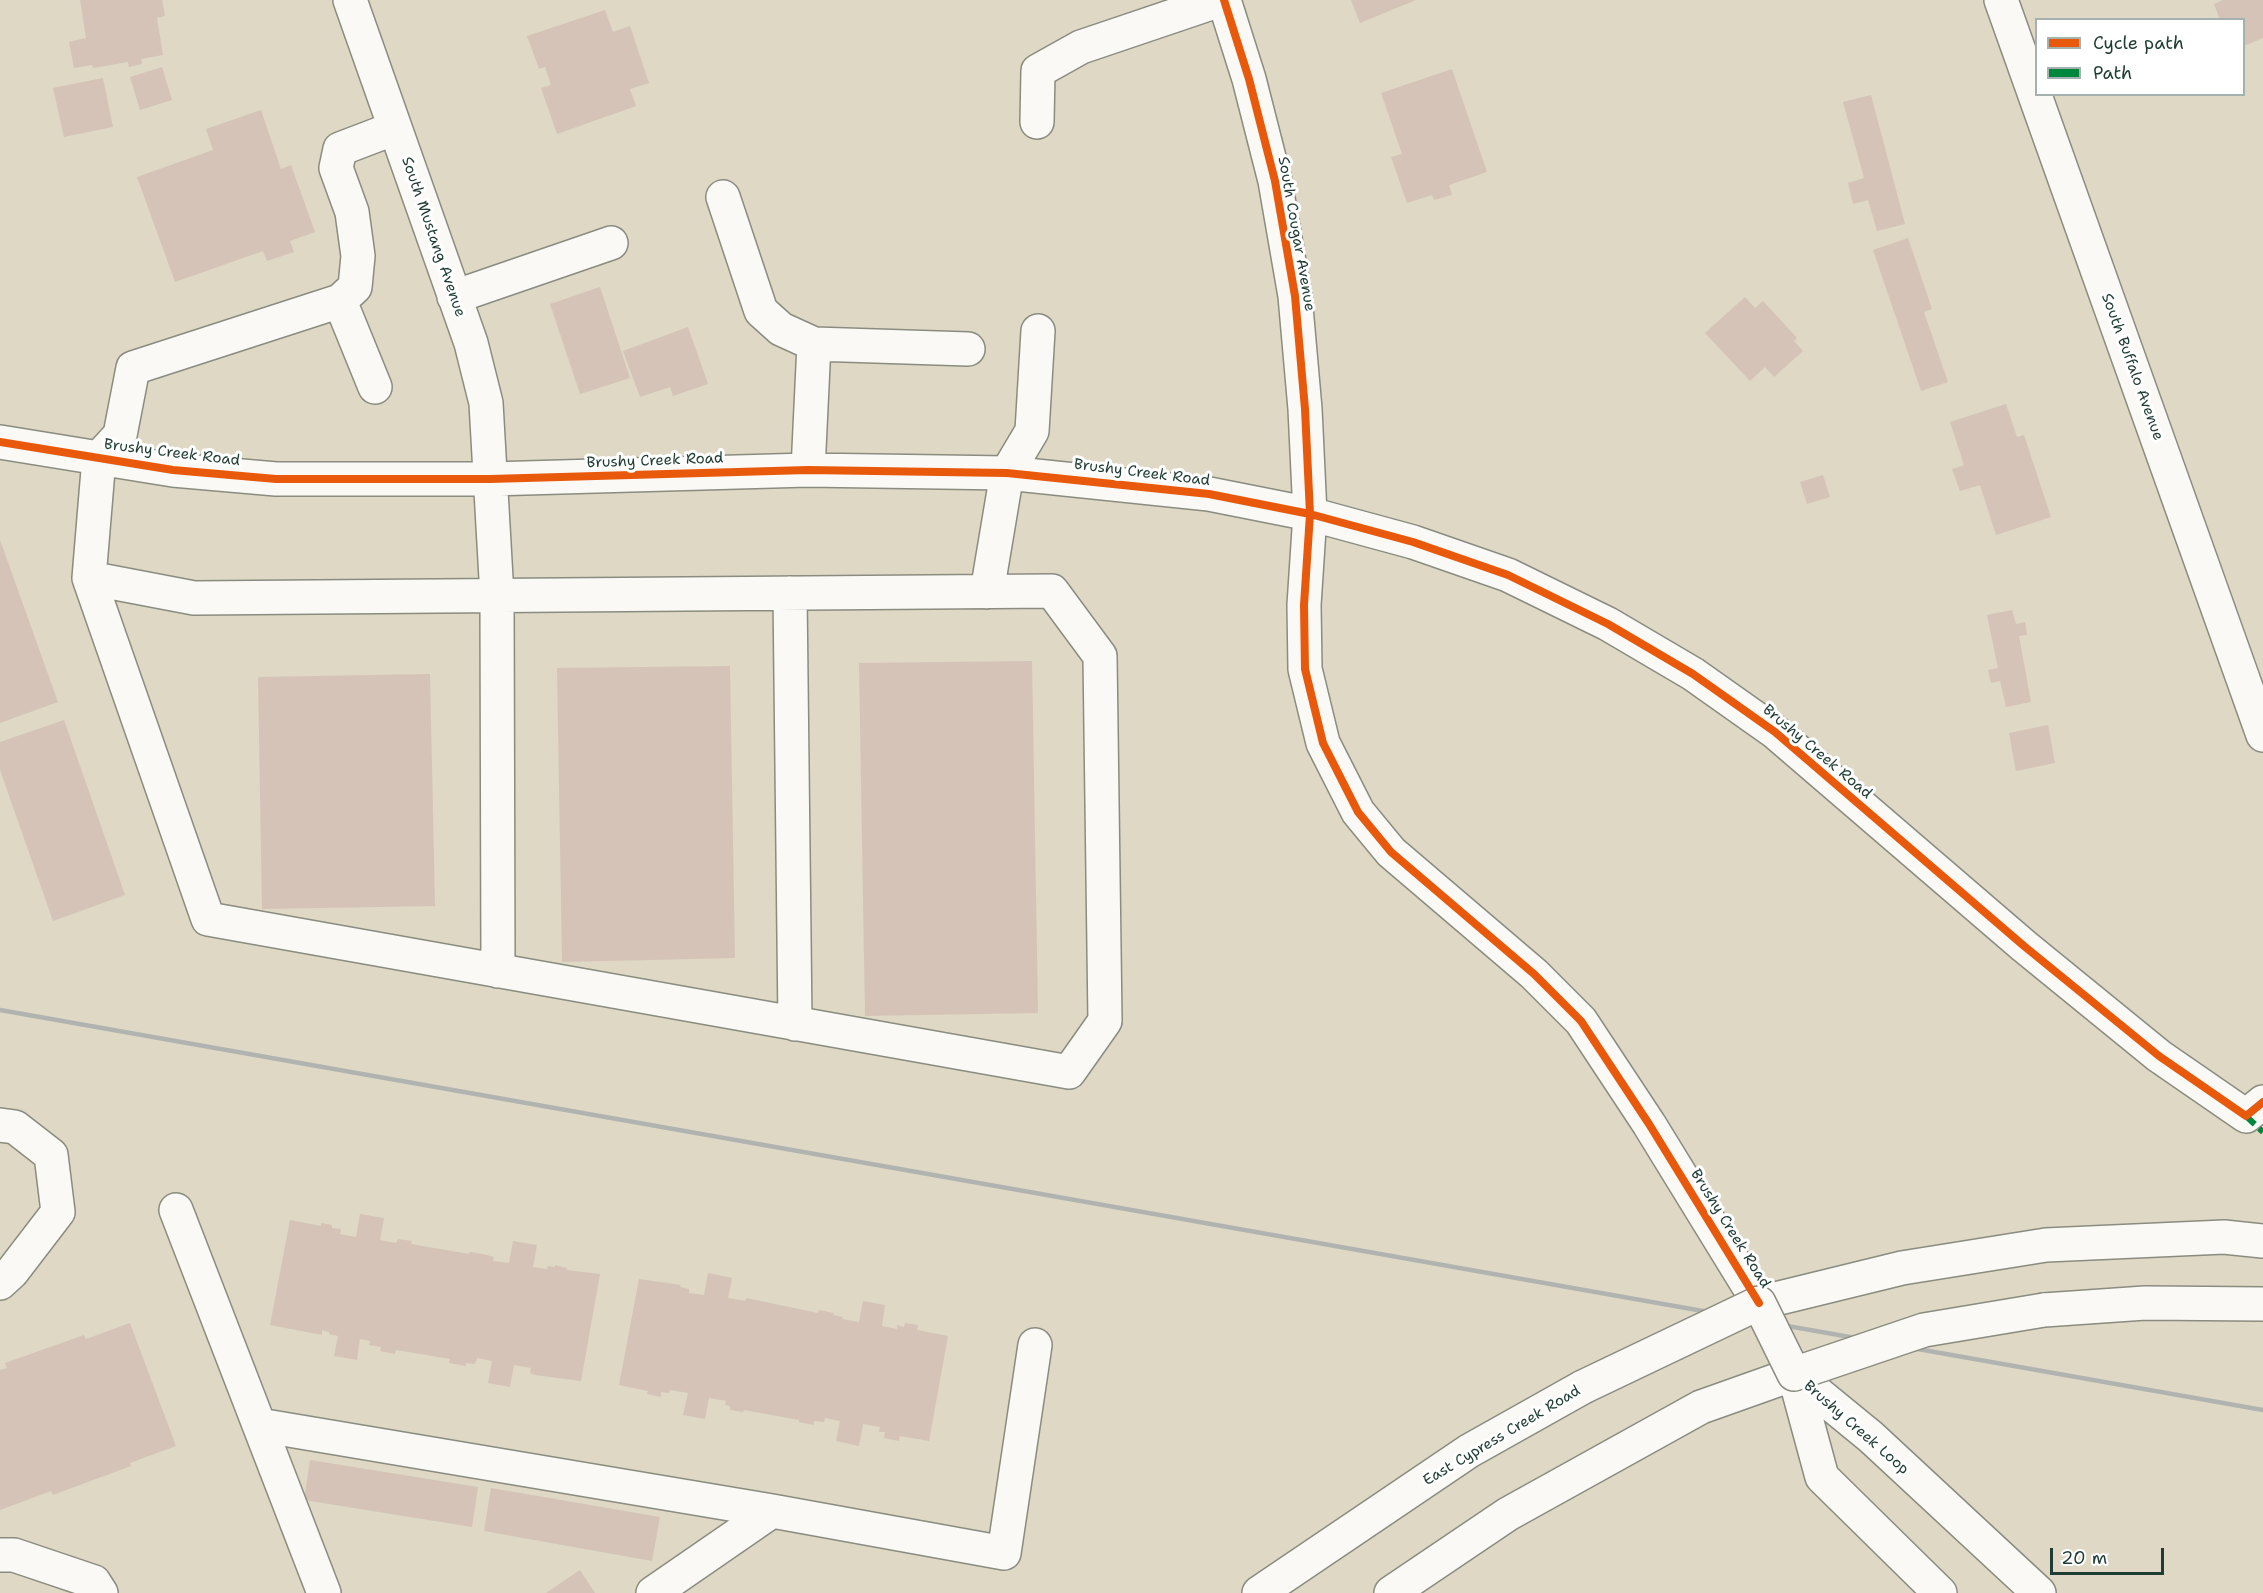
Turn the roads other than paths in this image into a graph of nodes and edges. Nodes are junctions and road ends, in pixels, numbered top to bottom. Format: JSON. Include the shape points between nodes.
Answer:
{"nodes":[{"id":1,"x":350,"y":0,"type":"edge"},
{"id":2,"x":1222,"y":0,"type":"edge"},
{"id":3,"x":2001,"y":0,"type":"edge"},
{"id":4,"x":2035,"y":95,"type":"edge"},
{"id":5,"x":2035,"y":96,"type":"edge"},
{"id":6,"x":1037,"y":122,"type":"dead end"},
{"id":7,"x":395,"y":128,"type":"junction"},
{"id":8,"x":723,"y":196,"type":"dead end"},
{"id":9,"x":611,"y":243,"type":"dead end"},
{"id":10,"x":454,"y":297,"type":"junction"},
{"id":11,"x":340,"y":301,"type":"junction"},
{"id":12,"x":1038,"y":331,"type":"dead end"},
{"id":13,"x":814,"y":344,"type":"junction"},
{"id":14,"x":968,"y":349,"type":"dead end"},
{"id":15,"x":375,"y":387,"type":"dead end"},
{"id":16,"x":0,"y":442,"type":"edge"},
{"id":17,"x":99,"y":458,"type":"junction"},
{"id":18,"x":808,"y":470,"type":"junction"},
{"id":19,"x":1006,"y":473,"type":"junction"},
{"id":20,"x":490,"y":479,"type":"junction"},
{"id":21,"x":1310,"y":514,"type":"junction"},
{"id":22,"x":89,"y":578,"type":"junction"},
{"id":23,"x":987,"y":592,"type":"junction"},
{"id":24,"x":790,"y":593,"type":"junction"},
{"id":25,"x":497,"y":596,"type":"junction"},
{"id":26,"x":2263,"y":735,"type":"edge"},
{"id":27,"x":498,"y":971,"type":"junction"},
{"id":28,"x":795,"y":1024,"type":"junction"},
{"id":29,"x":2255,"y":1109,"type":"edge"},
{"id":30,"x":0,"y":1125,"type":"edge"},
{"id":31,"x":176,"y":1210,"type":"dead end"},
{"id":32,"x":2263,"y":1241,"type":"edge"},
{"id":33,"x":0,"y":1283,"type":"edge"},
{"id":34,"x":1759,"y":1303,"type":"junction"},
{"id":35,"x":2263,"y":1304,"type":"edge"},
{"id":36,"x":1035,"y":1345,"type":"dead end"},
{"id":37,"x":1794,"y":1374,"type":"junction"},
{"id":38,"x":259,"y":1425,"type":"junction"},
{"id":39,"x":772,"y":1511,"type":"junction"},
{"id":40,"x":0,"y":1555,"type":"edge"},
{"id":41,"x":101,"y":1593,"type":"edge"},
{"id":42,"x":324,"y":1593,"type":"edge"},
{"id":43,"x":652,"y":1593,"type":"edge"},
{"id":44,"x":1259,"y":1593,"type":"edge"},
{"id":45,"x":1390,"y":1593,"type":"edge"},
{"id":46,"x":1940,"y":1593,"type":"edge"},
{"id":47,"x":2039,"y":1593,"type":"edge"}],
"edges":[{"from":1,"to":7,"type":"street","name":"South Mustang Avenue"},
{"from":2,"to":6,"type":"street","via":[[1081,47],[1038,71]]},
{"from":2,"to":21,"type":"street","name":"South Cougar Avenue","via":[[1249,79],[1275,181],[1295,296]]},
{"from":3,"to":4,"type":"street","name":"South Buffalo Avenue"},
{"from":5,"to":26,"type":"street","name":"South Buffalo Avenue"},
{"from":7,"to":10,"type":"street","name":"South Mustang Avenue"},
{"from":7,"to":11,"type":"street","via":[[340,149],[336,168],[352,212],[358,256],[355,286]]},
{"from":8,"to":13,"type":"street","via":[[761,311],[781,329]]},
{"from":9,"to":10,"type":"street"},
{"from":10,"to":20,"type":"street","name":"South Mustang Avenue","via":[[486,403]]},
{"from":11,"to":15,"type":"street"},
{"from":11,"to":17,"type":"street","via":[[133,368],[120,435]]},
{"from":12,"to":19,"type":"street","via":[[1032,431]]},
{"from":13,"to":14,"type":"street"},
{"from":13,"to":18,"type":"street"},
{"from":16,"to":17,"type":"street","name":"Brushy Creek Road"},
{"from":17,"to":20,"type":"street","name":"Brushy Creek Road","via":[[173,470],[276,479]]},
{"from":17,"to":22,"type":"street"},
{"from":18,"to":19,"type":"street","name":"Brushy Creek Road"},
{"from":18,"to":20,"type":"street","name":"Brushy Creek Road"},
{"from":19,"to":21,"type":"street","name":"Brushy Creek Road","via":[[1209,494]]},
{"from":19,"to":23,"type":"street"},
{"from":20,"to":25,"type":"street","name":"South Mustang Avenue"},
{"from":21,"to":29,"type":"street","name":"Brushy Creek Road","via":[[1413,542],[1508,575],[1608,624],[1694,674],[1775,732],[2159,1056]]},
{"from":21,"to":34,"type":"street","name":"Brushy Creek Road","via":[[1304,604],[1305,669],[1323,743],[1358,812],[1391,852],[1534,974],[1581,1021]]},
{"from":22,"to":25,"type":"street","via":[[194,598]]},
{"from":22,"to":27,"type":"street","via":[[208,919]]},
{"from":23,"to":24,"type":"street"},
{"from":23,"to":28,"type":"street","via":[[1052,591],[1100,656],[1105,1021],[1069,1072]]},
{"from":24,"to":25,"type":"street"},
{"from":24,"to":28,"type":"street"},
{"from":25,"to":27,"type":"street","name":"South Mustang Avenue"},
{"from":27,"to":28,"type":"street"},
{"from":30,"to":33,"type":"street","via":[[15,1127],[51,1155],[58,1212]]},
{"from":31,"to":38,"type":"street"},
{"from":32,"to":34,"type":"street","name":"Brushy Creek Road","via":[[2224,1237],[2046,1245],[1902,1268]]},
{"from":34,"to":37,"type":"street","name":"Brushy Creek Road","bridge":true},
{"from":34,"to":44,"type":"street","name":"East Cypress Creek Road","bridge":true,"via":[[1583,1387],[1469,1451]]},
{"from":35,"to":37,"type":"street","bridge":true,"via":[[2145,1303],[2044,1310],[1924,1330]]},
{"from":36,"to":39,"type":"street","via":[[1004,1553]]},
{"from":37,"to":45,"type":"street","via":[[1701,1407],[1508,1514]]},
{"from":37,"to":46,"type":"street","name":"Brushy Creek Loop","via":[[1822,1477]]},
{"from":37,"to":47,"type":"street","name":"Brushy Creek Loop","via":[[1871,1437]]},
{"from":38,"to":39,"type":"street"},
{"from":38,"to":42,"type":"street"},
{"from":39,"to":43,"type":"street"},
{"from":40,"to":41,"type":"street","via":[[14,1555],[94,1582]]}]}
